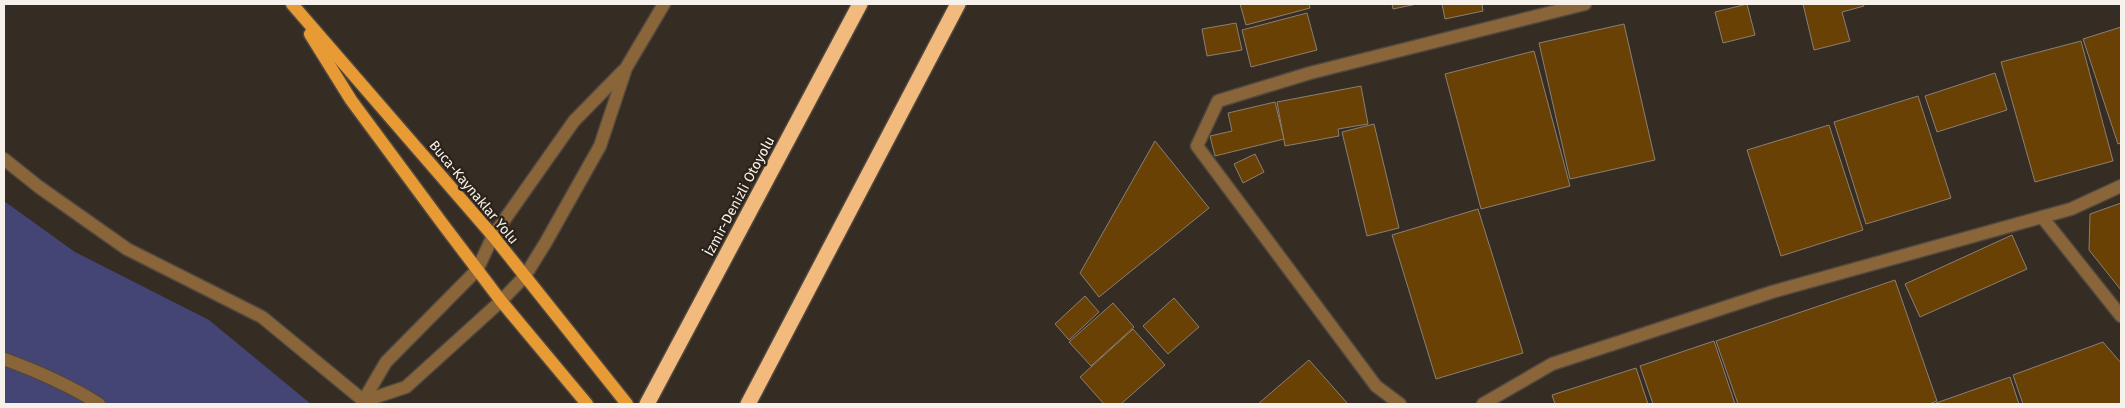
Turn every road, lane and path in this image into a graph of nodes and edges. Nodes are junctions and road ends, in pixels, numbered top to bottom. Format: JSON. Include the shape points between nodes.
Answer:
{"nodes":[{"id":1,"x":292,"y":4,"type":"edge"},
{"id":2,"x":664,"y":4,"type":"edge"},
{"id":3,"x":860,"y":4,"type":"edge"},
{"id":4,"x":958,"y":4,"type":"edge"},
{"id":5,"x":1585,"y":4,"type":"edge"},
{"id":6,"x":626,"y":68,"type":"junction"},
{"id":7,"x":4,"y":159,"type":"edge"},
{"id":8,"x":2121,"y":186,"type":"edge"},
{"id":9,"x":2042,"y":217,"type":"junction"},
{"id":10,"x":493,"y":236,"type":"junction"},
{"id":11,"x":477,"y":270,"type":"junction"},
{"id":12,"x":525,"y":276,"type":"junction"},
{"id":13,"x":502,"y":301,"type":"junction"},
{"id":14,"x":2121,"y":316,"type":"edge"},
{"id":15,"x":4,"y":359,"type":"edge"},
{"id":16,"x":362,"y":403,"type":"edge"},
{"id":17,"x":99,"y":404,"type":"edge"},
{"id":18,"x":587,"y":404,"type":"edge"},
{"id":19,"x":627,"y":404,"type":"edge"},
{"id":20,"x":647,"y":404,"type":"edge"},
{"id":21,"x":748,"y":404,"type":"edge"},
{"id":22,"x":1400,"y":404,"type":"edge"},
{"id":23,"x":1484,"y":404,"type":"edge"}],
"edges":[{"from":1,"to":10,"type":"main road","name":"Buca-Kaynaklar Yolu"},
{"from":1,"to":11,"type":"main road","via":[[350,100]]},
{"from":2,"to":6,"type":"street"},
{"from":3,"to":20,"type":"highway","name":"İzmir-Denizli Otoyolu"},
{"from":4,"to":21,"type":"highway"},
{"from":5,"to":22,"type":"street","via":[[1310,73],[1218,101],[1201,137],[1197,146],[1376,386]]},
{"from":6,"to":10,"type":"street","via":[[574,120]]},
{"from":6,"to":12,"type":"street","via":[[600,146]]},
{"from":7,"to":16,"type":"street","via":[[127,249],[262,317]]},
{"from":8,"to":9,"type":"street","via":[[2071,209]]},
{"from":9,"to":14,"type":"street"},
{"from":9,"to":23,"type":"street","via":[[1772,292],[1552,364]]},
{"from":10,"to":11,"type":"street"},
{"from":10,"to":12,"type":"main road","name":"Buca-Kaynaklar Yolu"},
{"from":11,"to":13,"type":"main road"},
{"from":11,"to":16,"type":"street","via":[[386,362]]},
{"from":12,"to":13,"type":"street"},
{"from":12,"to":19,"type":"main road","name":"Buca-Kaynaklar Yolu"},
{"from":13,"to":16,"type":"street","via":[[406,387]]},
{"from":13,"to":18,"type":"main road"},
{"from":15,"to":17,"type":"street","via":[[77,390]]}]}
